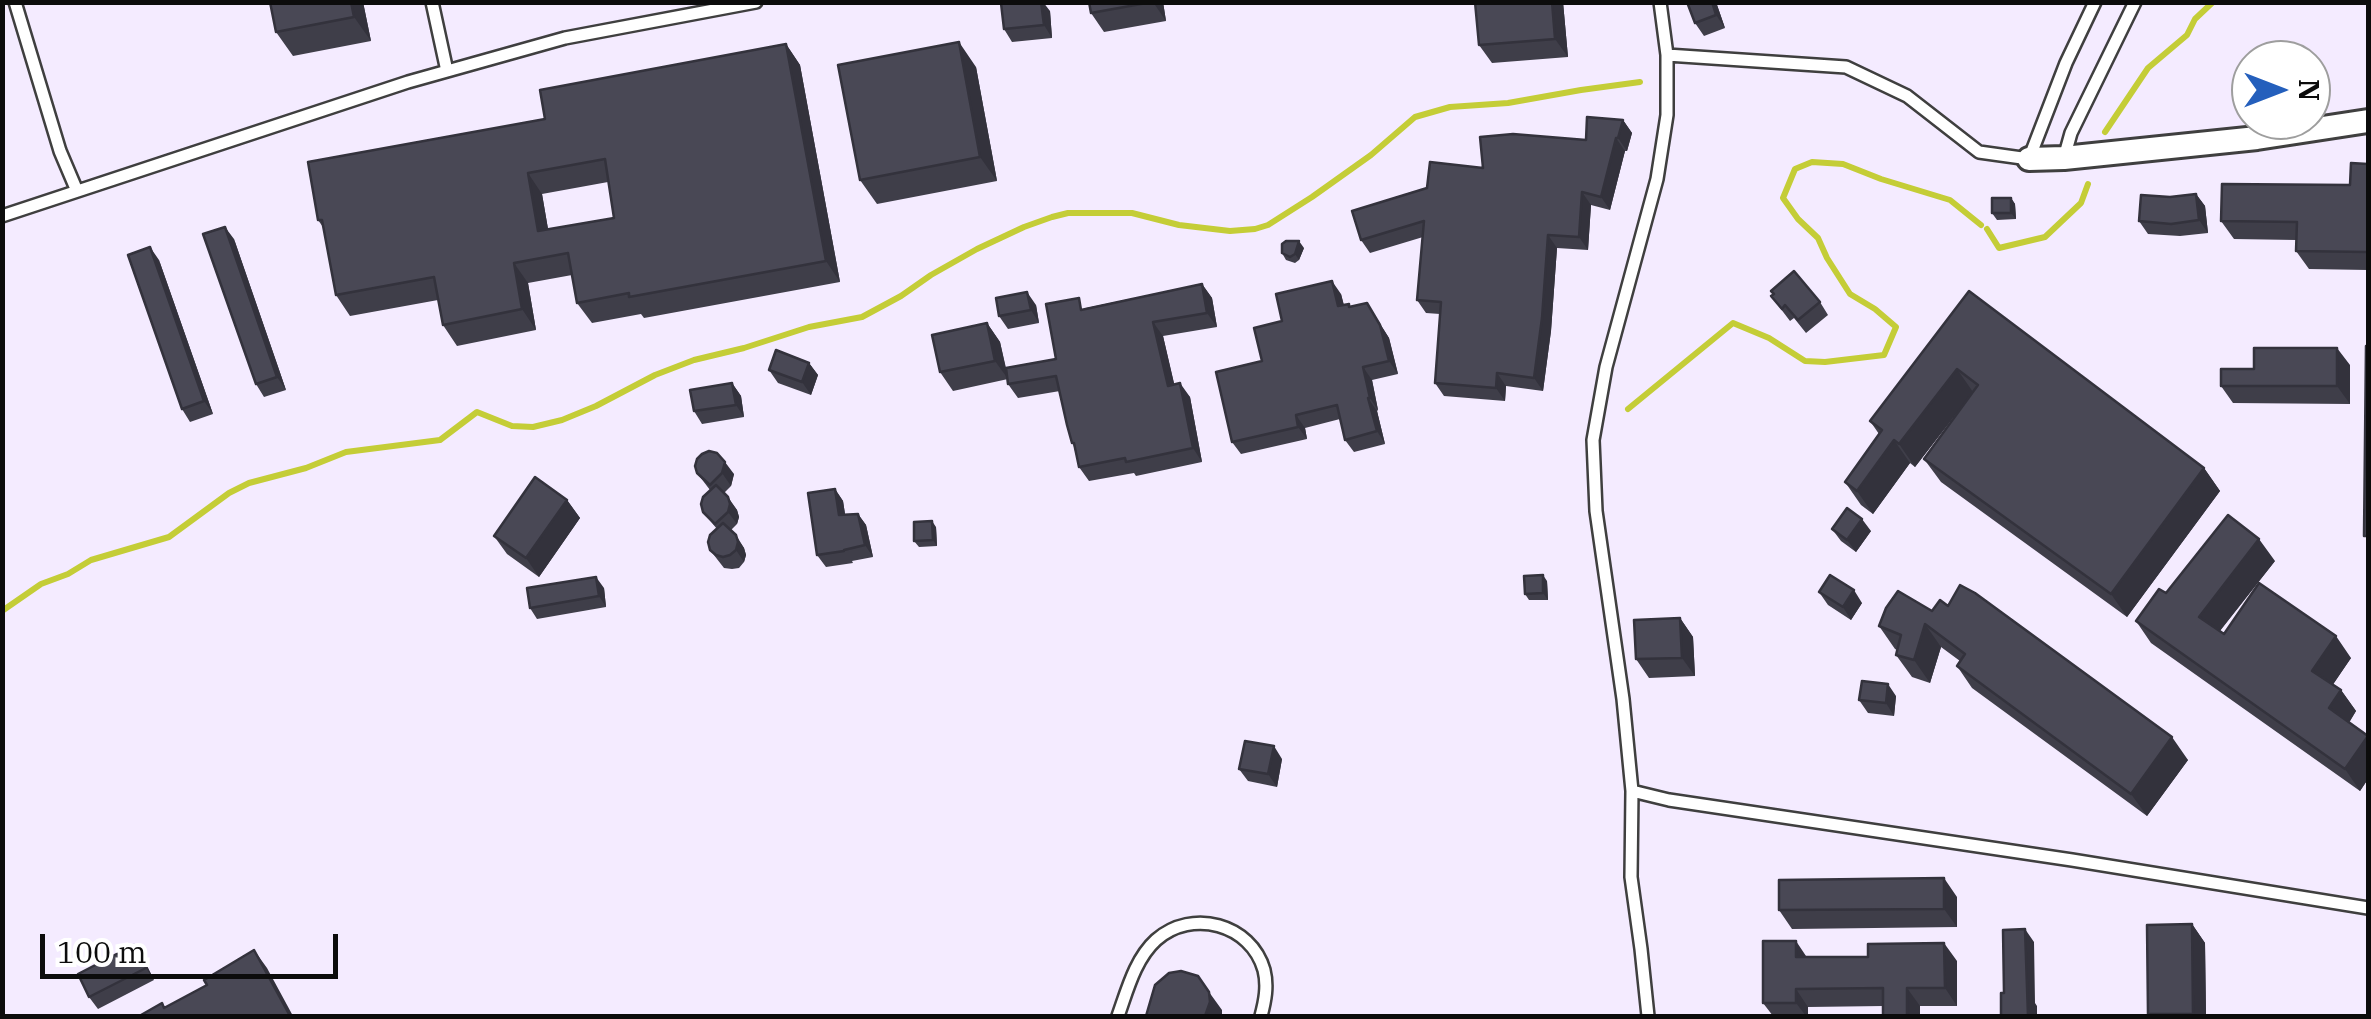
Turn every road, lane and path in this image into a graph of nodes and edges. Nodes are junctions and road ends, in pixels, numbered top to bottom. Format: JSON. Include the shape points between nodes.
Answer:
{"nodes":[{"id":1,"x":15,"y":2,"type":"edge"},
{"id":2,"x":432,"y":2,"type":"edge"},
{"id":3,"x":756,"y":2,"type":"edge"},
{"id":4,"x":1660,"y":2,"type":"edge"},
{"id":5,"x":2095,"y":2,"type":"edge"},
{"id":6,"x":2134,"y":2,"type":"edge"},
{"id":7,"x":1667,"y":54,"type":"junction"},
{"id":8,"x":447,"y":71,"type":"junction"},
{"id":9,"x":2368,"y":121,"type":"edge"},
{"id":10,"x":2064,"y":158,"type":"junction"},
{"id":11,"x":2029,"y":159,"type":"junction"},
{"id":12,"x":77,"y":191,"type":"junction"},
{"id":13,"x":2,"y":216,"type":"edge"},
{"id":14,"x":1632,"y":791,"type":"junction"},
{"id":15,"x":2368,"y":908,"type":"edge"},
{"id":16,"x":1118,"y":1016,"type":"edge"},
{"id":17,"x":1261,"y":1016,"type":"edge"},
{"id":18,"x":1648,"y":1016,"type":"edge"}],
"edges":[{"from":1,"to":12,"type":"lane"},
{"from":2,"to":8,"type":"lane"},
{"from":3,"to":8,"type":"lane","via":[[565,38]]},
{"from":4,"to":7,"type":"lane"},
{"from":5,"to":11,"type":"lane"},
{"from":6,"to":10,"type":"lane"},
{"from":7,"to":11,"type":"lane","via":[[1846,67],[1907,96],[1980,152]]},
{"from":7,"to":14,"type":"lane","via":[[1657,179],[1593,440]]},
{"from":8,"to":12,"type":"lane"},
{"from":9,"to":10,"type":"street"},
{"from":10,"to":11,"type":"street"},
{"from":12,"to":13,"type":"lane"},
{"from":14,"to":15,"type":"lane"},
{"from":14,"to":18,"type":"lane","via":[[1630,877]]},
{"from":16,"to":17,"type":"lane","via":[[1147,950],[1169,931],[1197,922],[1226,927],[1250,944],[1266,985]]}]}
